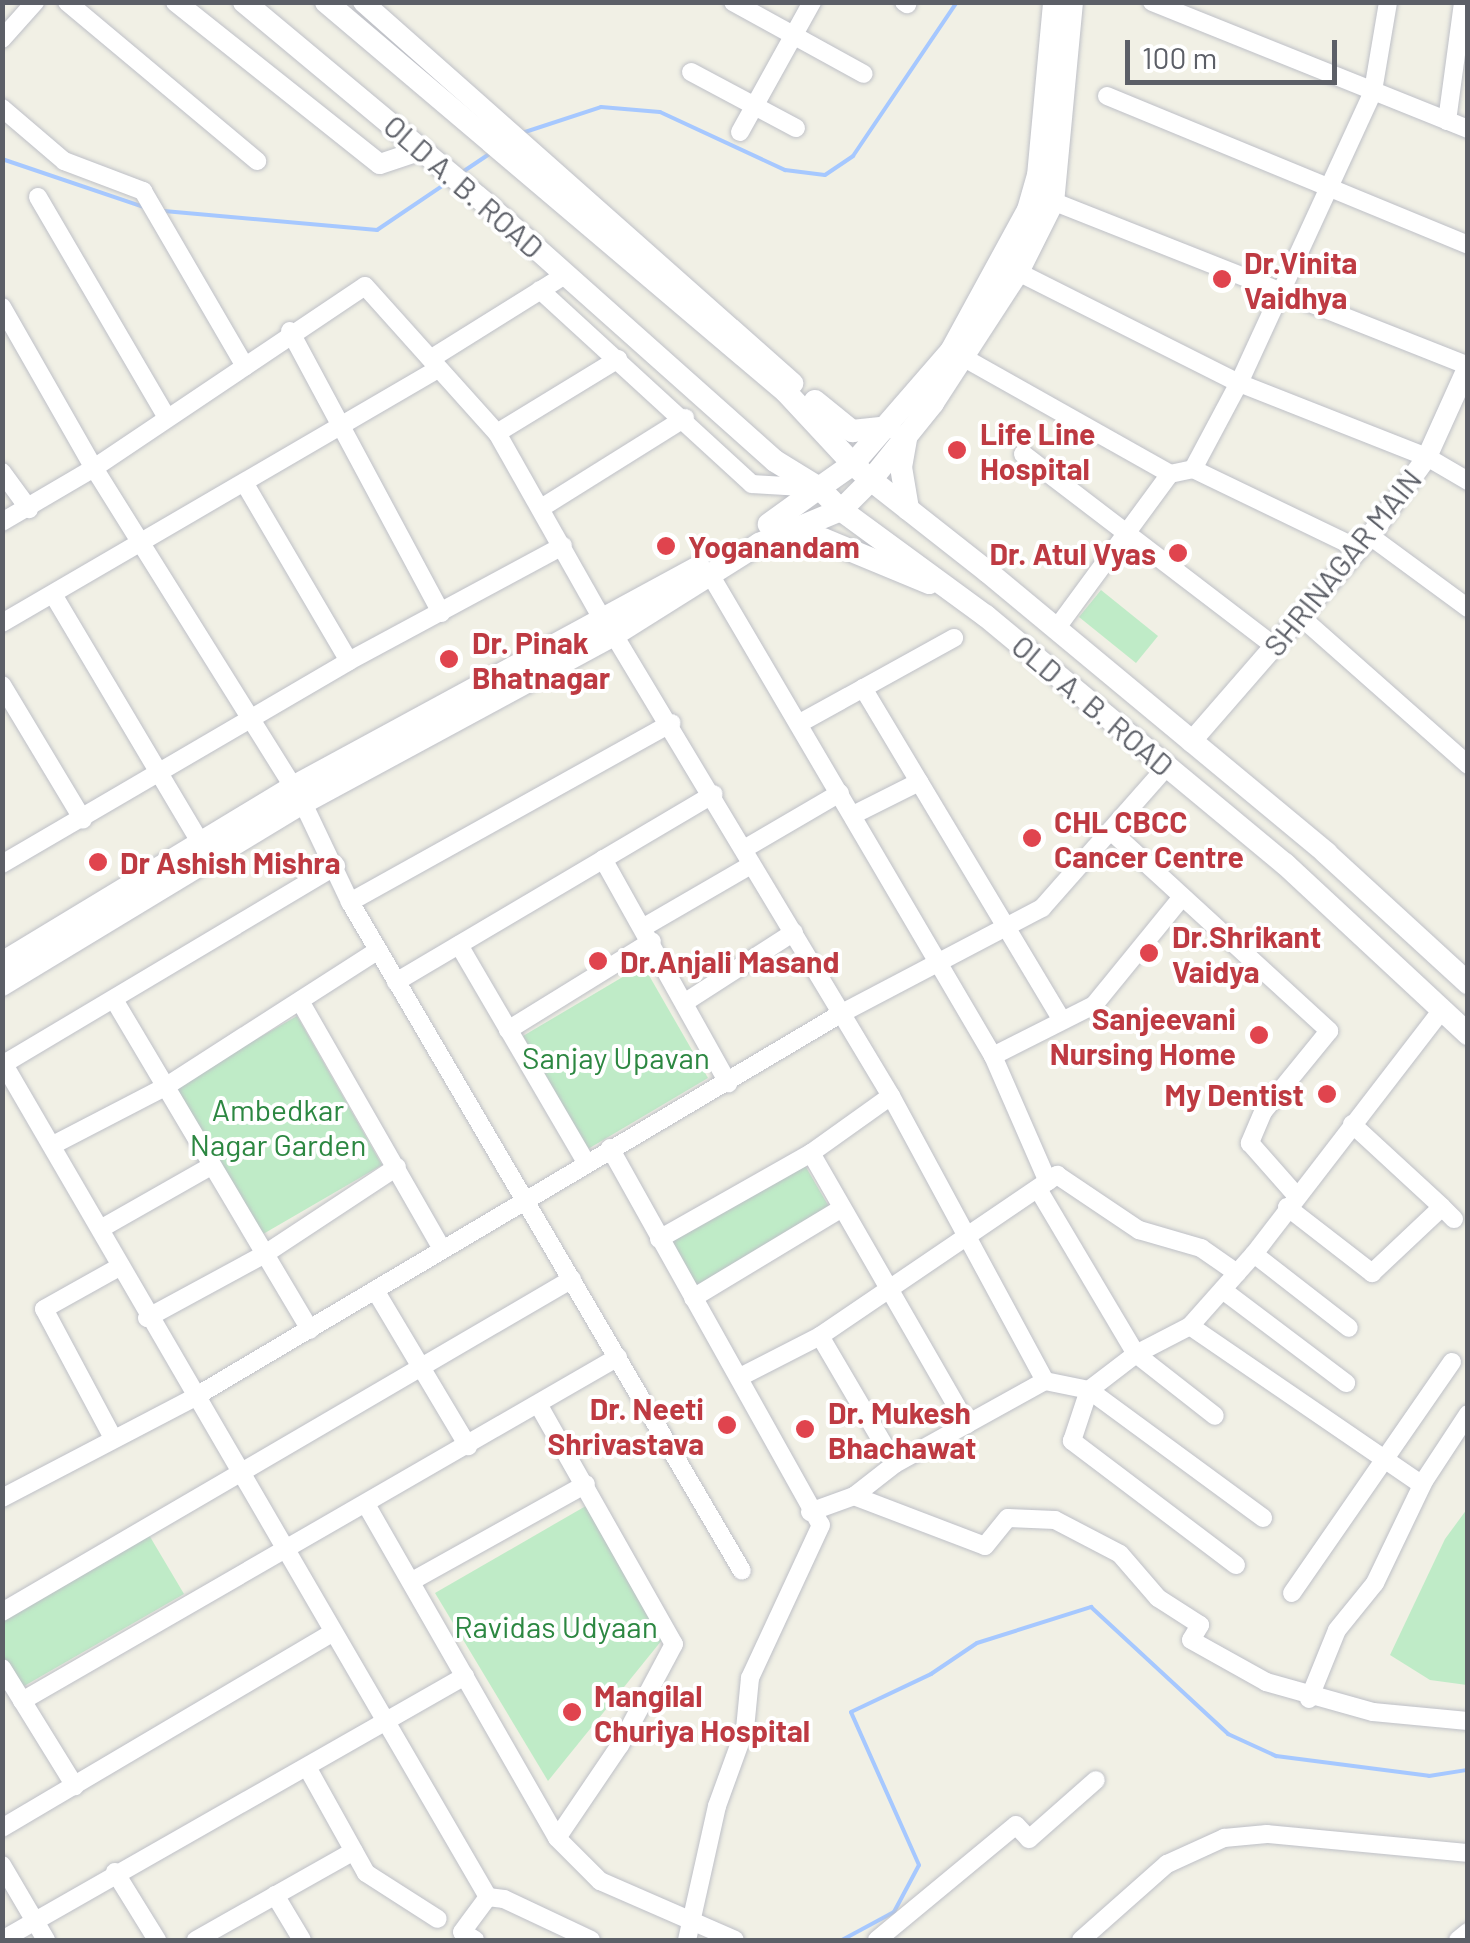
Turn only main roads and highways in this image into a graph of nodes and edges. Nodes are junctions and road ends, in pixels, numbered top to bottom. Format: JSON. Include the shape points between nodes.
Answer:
{"nodes":[{"id":1,"x":244,"y":2,"type":"edge"},
{"id":2,"x":326,"y":2,"type":"edge"},
{"id":3,"x":1054,"y":2,"type":"edge"},
{"id":4,"x":1072,"y":2,"type":"edge"},
{"id":5,"x":1043,"y":198,"type":"junction"},
{"id":6,"x":957,"y":354,"type":"junction"},
{"id":7,"x":790,"y":388,"type":"junction"},
{"id":8,"x":898,"y":432,"type":"junction"},
{"id":9,"x":862,"y":472,"type":"junction"},
{"id":10,"x":819,"y":488,"type":"junction"},
{"id":11,"x":908,"y":509,"type":"junction"},
{"id":12,"x":841,"y":510,"type":"junction"},
{"id":13,"x":784,"y":531,"type":"junction"},
{"id":14,"x":947,"y":588,"type":"junction"},
{"id":15,"x":609,"y":628,"type":"junction"},
{"id":16,"x":298,"y":795,"type":"junction"},
{"id":17,"x":2,"y":962,"type":"edge"},
{"id":18,"x":1464,"y":971,"type":"edge"},
{"id":19,"x":2,"y":986,"type":"edge"},
{"id":20,"x":1468,"y":1034,"type":"edge"}],
"edges":[{"from":1,"to":10,"type":"main road","name":"OLD A. B. ROAD","via":[[491,208],[775,460]]},
{"from":2,"to":7,"type":"main road","name":"OLD A. B. ROAD","via":[[466,108]]},
{"from":3,"to":5,"type":"main road"},
{"from":4,"to":5,"type":"main road"},
{"from":5,"to":6,"type":"main road"},
{"from":5,"to":6,"type":"main road","via":[[1018,272]]},
{"from":6,"to":8,"type":"main road"},
{"from":7,"to":8,"type":"main road","via":[[852,431]]},
{"from":7,"to":9,"type":"main road","name":"OLD A. B. ROAD"},
{"from":8,"to":9,"type":"main road"},
{"from":8,"to":11,"type":"main road"},
{"from":9,"to":10,"type":"main road"},
{"from":9,"to":11,"type":"main road","name":"OLD A. B. ROAD"},
{"from":9,"to":12,"type":"main road"},
{"from":10,"to":12,"type":"main road","name":"OLD A. B. ROAD"},
{"from":10,"to":15,"type":"main road"},
{"from":11,"to":18,"type":"main road","name":"OLD A. B. ROAD"},
{"from":12,"to":13,"type":"main road"},
{"from":12,"to":14,"type":"main road","name":"OLD A. B. ROAD"},
{"from":13,"to":14,"type":"main road","via":[[823,539]]},
{"from":13,"to":15,"type":"main road"},
{"from":14,"to":20,"type":"main road","name":"OLD A. B. ROAD","via":[[1168,766]]},
{"from":15,"to":16,"type":"main road"},
{"from":16,"to":17,"type":"main road"},
{"from":16,"to":19,"type":"main road"}]}
